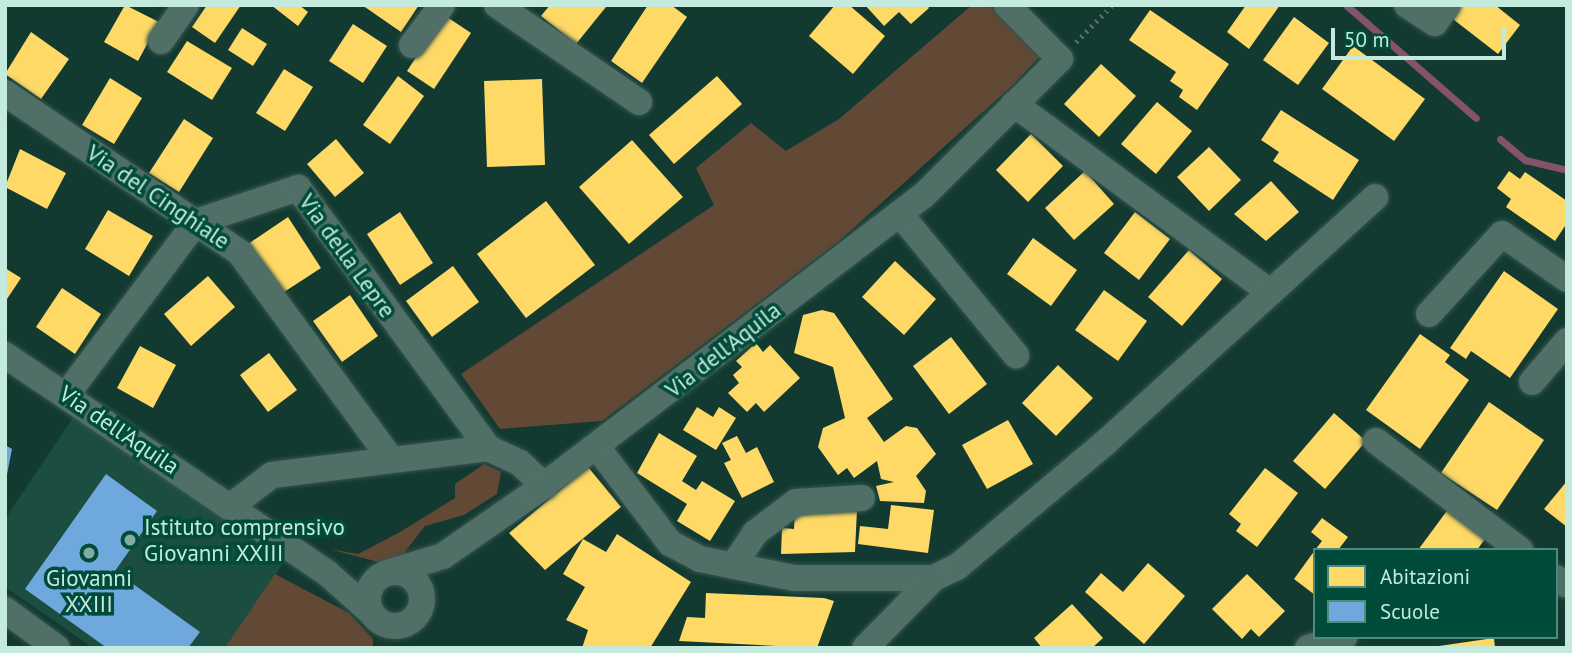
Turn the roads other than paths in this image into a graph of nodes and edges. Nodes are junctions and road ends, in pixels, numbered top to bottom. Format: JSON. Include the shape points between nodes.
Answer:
{"nodes":[{"id":1,"x":186,"y":5,"type":"edge"},
{"id":2,"x":442,"y":5,"type":"edge"},
{"id":3,"x":497,"y":5,"type":"edge"},
{"id":4,"x":1007,"y":5,"type":"edge"},
{"id":5,"x":1407,"y":5,"type":"edge"},
{"id":6,"x":1447,"y":5,"type":"edge"},
{"id":7,"x":161,"y":41,"type":"dead end"},
{"id":8,"x":412,"y":45,"type":"dead end"},
{"id":9,"x":5,"y":93,"type":"edge"},
{"id":10,"x":639,"y":102,"type":"dead end"},
{"id":11,"x":1014,"y":104,"type":"junction"},
{"id":12,"x":1375,"y":197,"type":"dead end"},
{"id":13,"x":900,"y":214,"type":"junction"},
{"id":14,"x":196,"y":222,"type":"junction"},
{"id":15,"x":1567,"y":279,"type":"edge"},
{"id":16,"x":1270,"y":292,"type":"junction"},
{"id":17,"x":1429,"y":314,"type":"dead end"},
{"id":18,"x":1567,"y":341,"type":"edge"},
{"id":19,"x":5,"y":355,"type":"edge"},
{"id":20,"x":1016,"y":355,"type":"dead end"},
{"id":21,"x":1532,"y":382,"type":"dead end"},
{"id":22,"x":67,"y":394,"type":"junction"},
{"id":23,"x":1376,"y":441,"type":"dead end"},
{"id":24,"x":597,"y":447,"type":"junction"},
{"id":25,"x":488,"y":448,"type":"junction"},
{"id":26,"x":390,"y":458,"type":"junction"},
{"id":27,"x":545,"y":485,"type":"junction"},
{"id":28,"x":862,"y":498,"type":"dead end"},
{"id":29,"x":231,"y":506,"type":"junction"},
{"id":30,"x":1517,"y":548,"type":"edge"},
{"id":31,"x":443,"y":556,"type":"junction"},
{"id":32,"x":317,"y":566,"type":"junction"},
{"id":33,"x":733,"y":566,"type":"junction"},
{"id":34,"x":383,"y":575,"type":"junction"},
{"id":35,"x":934,"y":578,"type":"junction"},
{"id":36,"x":421,"y":592,"type":"junction"},
{"id":37,"x":5,"y":610,"type":"edge"},
{"id":38,"x":374,"y":616,"type":"junction"},
{"id":39,"x":413,"y":619,"type":"junction"},
{"id":40,"x":1337,"y":639,"type":"edge"},
{"id":41,"x":57,"y":648,"type":"edge"},
{"id":42,"x":392,"y":648,"type":"edge"},
{"id":43,"x":404,"y":648,"type":"edge"},
{"id":44,"x":865,"y":648,"type":"edge"},
{"id":45,"x":1308,"y":648,"type":"edge"}],
"edges":[{"from":1,"to":7,"type":"street"},
{"from":2,"to":8,"type":"street"},
{"from":3,"to":10,"type":"street"},
{"from":4,"to":11,"type":"street","name":"Via dell'Aquila","via":[[1060,59]]},
{"from":5,"to":6,"type":"street","via":[[1435,23]]},
{"from":9,"to":14,"type":"street","name":"Via del Cinghiale"},
{"from":11,"to":13,"type":"street","name":"Via dell'Aquila"},
{"from":11,"to":16,"type":"street"},
{"from":12,"to":16,"type":"street"},
{"from":13,"to":20,"type":"street"},
{"from":13,"to":24,"type":"street","name":"Via dell'Aquila"},
{"from":14,"to":22,"type":"street"},
{"from":14,"to":25,"type":"street","name":"Via della Lepre","via":[[298,188]]},
{"from":14,"to":26,"type":"street","name":"Via del Cinghiale","via":[[240,253]]},
{"from":15,"to":17,"type":"street","via":[[1502,234]]},
{"from":16,"to":35,"type":"street","via":[[1106,442],[957,567]]},
{"from":18,"to":21,"type":"street"},
{"from":19,"to":22,"type":"street","name":"Via dell'Aquila"},
{"from":22,"to":29,"type":"street","name":"Via dell'Aquila"},
{"from":23,"to":30,"type":"street"},
{"from":24,"to":27,"type":"street","name":"Via dell'Aquila"},
{"from":24,"to":33,"type":"street","via":[[670,543],[700,559]]},
{"from":25,"to":26,"type":"street"},
{"from":25,"to":27,"type":"street","via":[[520,463]]},
{"from":26,"to":29,"type":"street","via":[[272,475]]},
{"from":27,"to":31,"type":"street","name":"Via dell'Aquila"},
{"from":28,"to":33,"type":"street","via":[[796,502],[755,533]]},
{"from":29,"to":32,"type":"street","name":"Via dell'Aquila"},
{"from":31,"to":34,"type":"street","name":"Via dell'Aquila"},
{"from":31,"to":36,"type":"street"},
{"from":32,"to":34,"type":"street"},
{"from":32,"to":38,"type":"street","name":"Via dell'Aquila"},
{"from":33,"to":35,"type":"street","via":[[794,578]]},
{"from":34,"to":36,"type":"street","via":[[407,574]]},
{"from":34,"to":38,"type":"street","via":[[368,594]]},
{"from":35,"to":44,"type":"street"},
{"from":36,"to":39,"type":"street"},
{"from":37,"to":41,"type":"street"},
{"from":38,"to":39,"type":"street","via":[[399,626]]},
{"from":38,"to":42,"type":"street","name":"Via dell'Aquila"},
{"from":39,"to":43,"type":"street"},
{"from":40,"to":45,"type":"street"}]}
